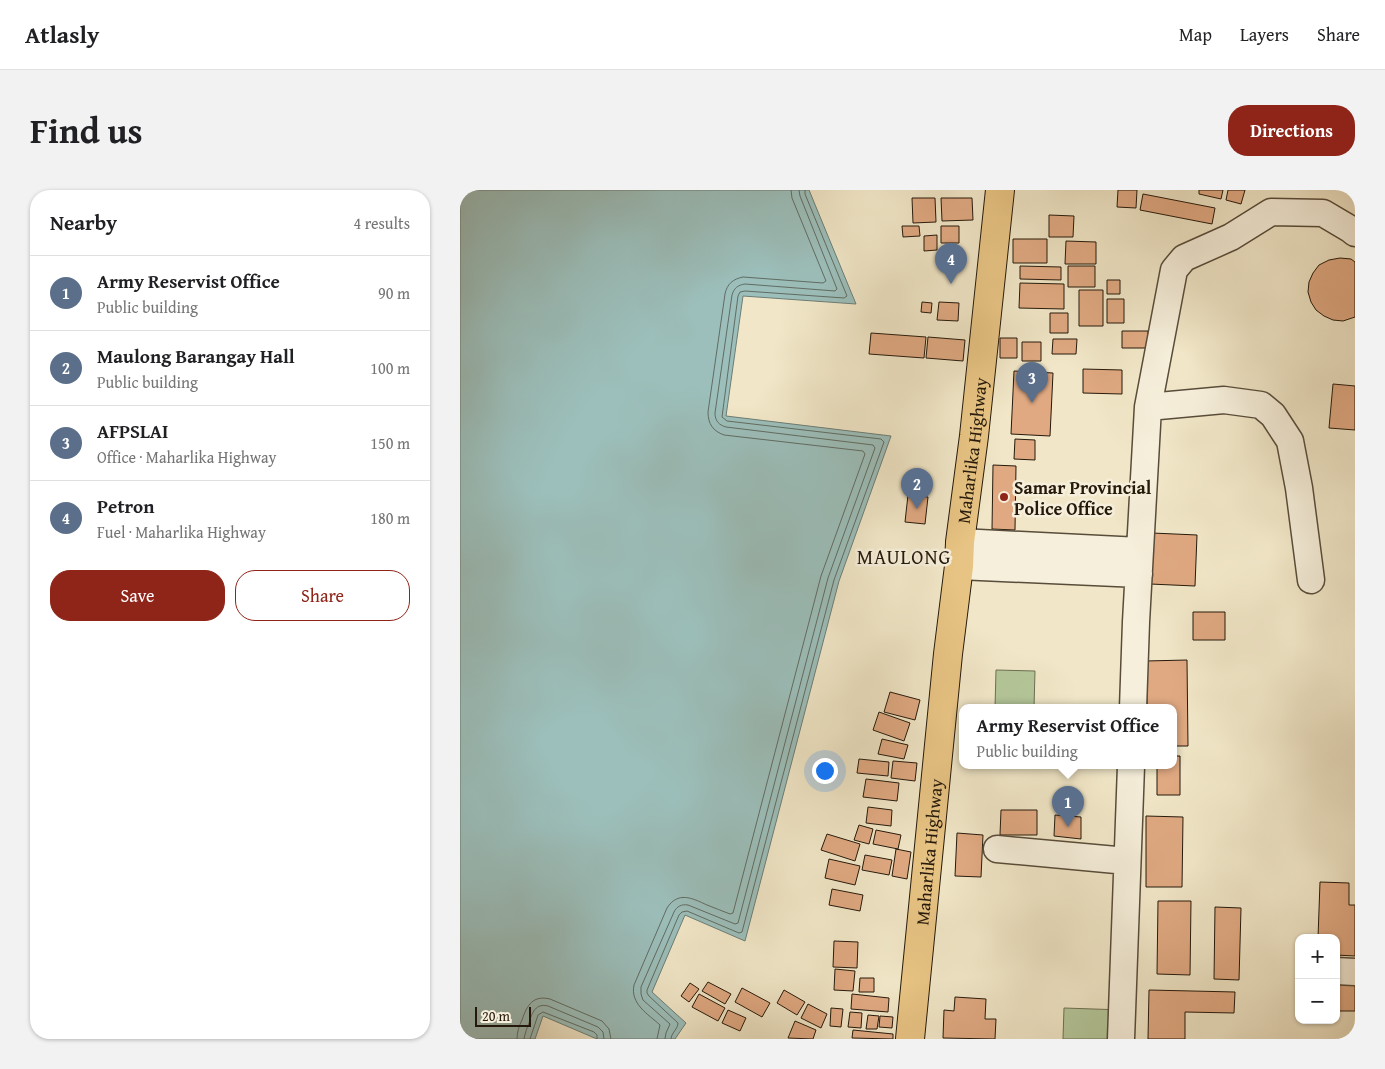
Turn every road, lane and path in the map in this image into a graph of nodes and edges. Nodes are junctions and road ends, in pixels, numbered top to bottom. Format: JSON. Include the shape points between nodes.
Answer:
{"nodes":[{"id":1,"x":1000,"y":190,"type":"edge"},
{"id":2,"x":1355,"y":233,"type":"edge"},
{"id":3,"x":1148,"y":407,"type":"junction"},
{"id":4,"x":959,"y":554,"type":"junction"},
{"id":5,"x":1139,"y":563,"type":"junction"},
{"id":6,"x":1311,"y":580,"type":"dead end"},
{"id":7,"x":1133,"y":704,"type":"edge"},
{"id":8,"x":1131,"y":769,"type":"edge"},
{"id":9,"x":998,"y":850,"type":"dead end"},
{"id":10,"x":1127,"y":861,"type":"junction"},
{"id":11,"x":1340,"y":971,"type":"edge"},
{"id":12,"x":1355,"y":972,"type":"edge"},
{"id":13,"x":910,"y":1039,"type":"edge"},
{"id":14,"x":1121,"y":1039,"type":"edge"}],
"edges":[{"from":1,"to":4,"type":"highway","name":"Maharlika Highway"},
{"from":2,"to":3,"type":"lane","via":[[1323,213],[1271,212],[1231,237],[1184,258],[1174,270]]},
{"from":3,"to":5,"type":"lane"},
{"from":3,"to":6,"type":"lane","via":[[1224,400],[1261,405],[1273,414],[1290,440]]},
{"from":4,"to":5,"type":"lane"},
{"from":4,"to":13,"type":"highway","name":"Maharlika Highway"},
{"from":5,"to":7,"type":"lane"},
{"from":8,"to":10,"type":"lane"},
{"from":9,"to":10,"type":"lane"},
{"from":10,"to":14,"type":"lane"},
{"from":11,"to":12,"type":"lane"}]}
